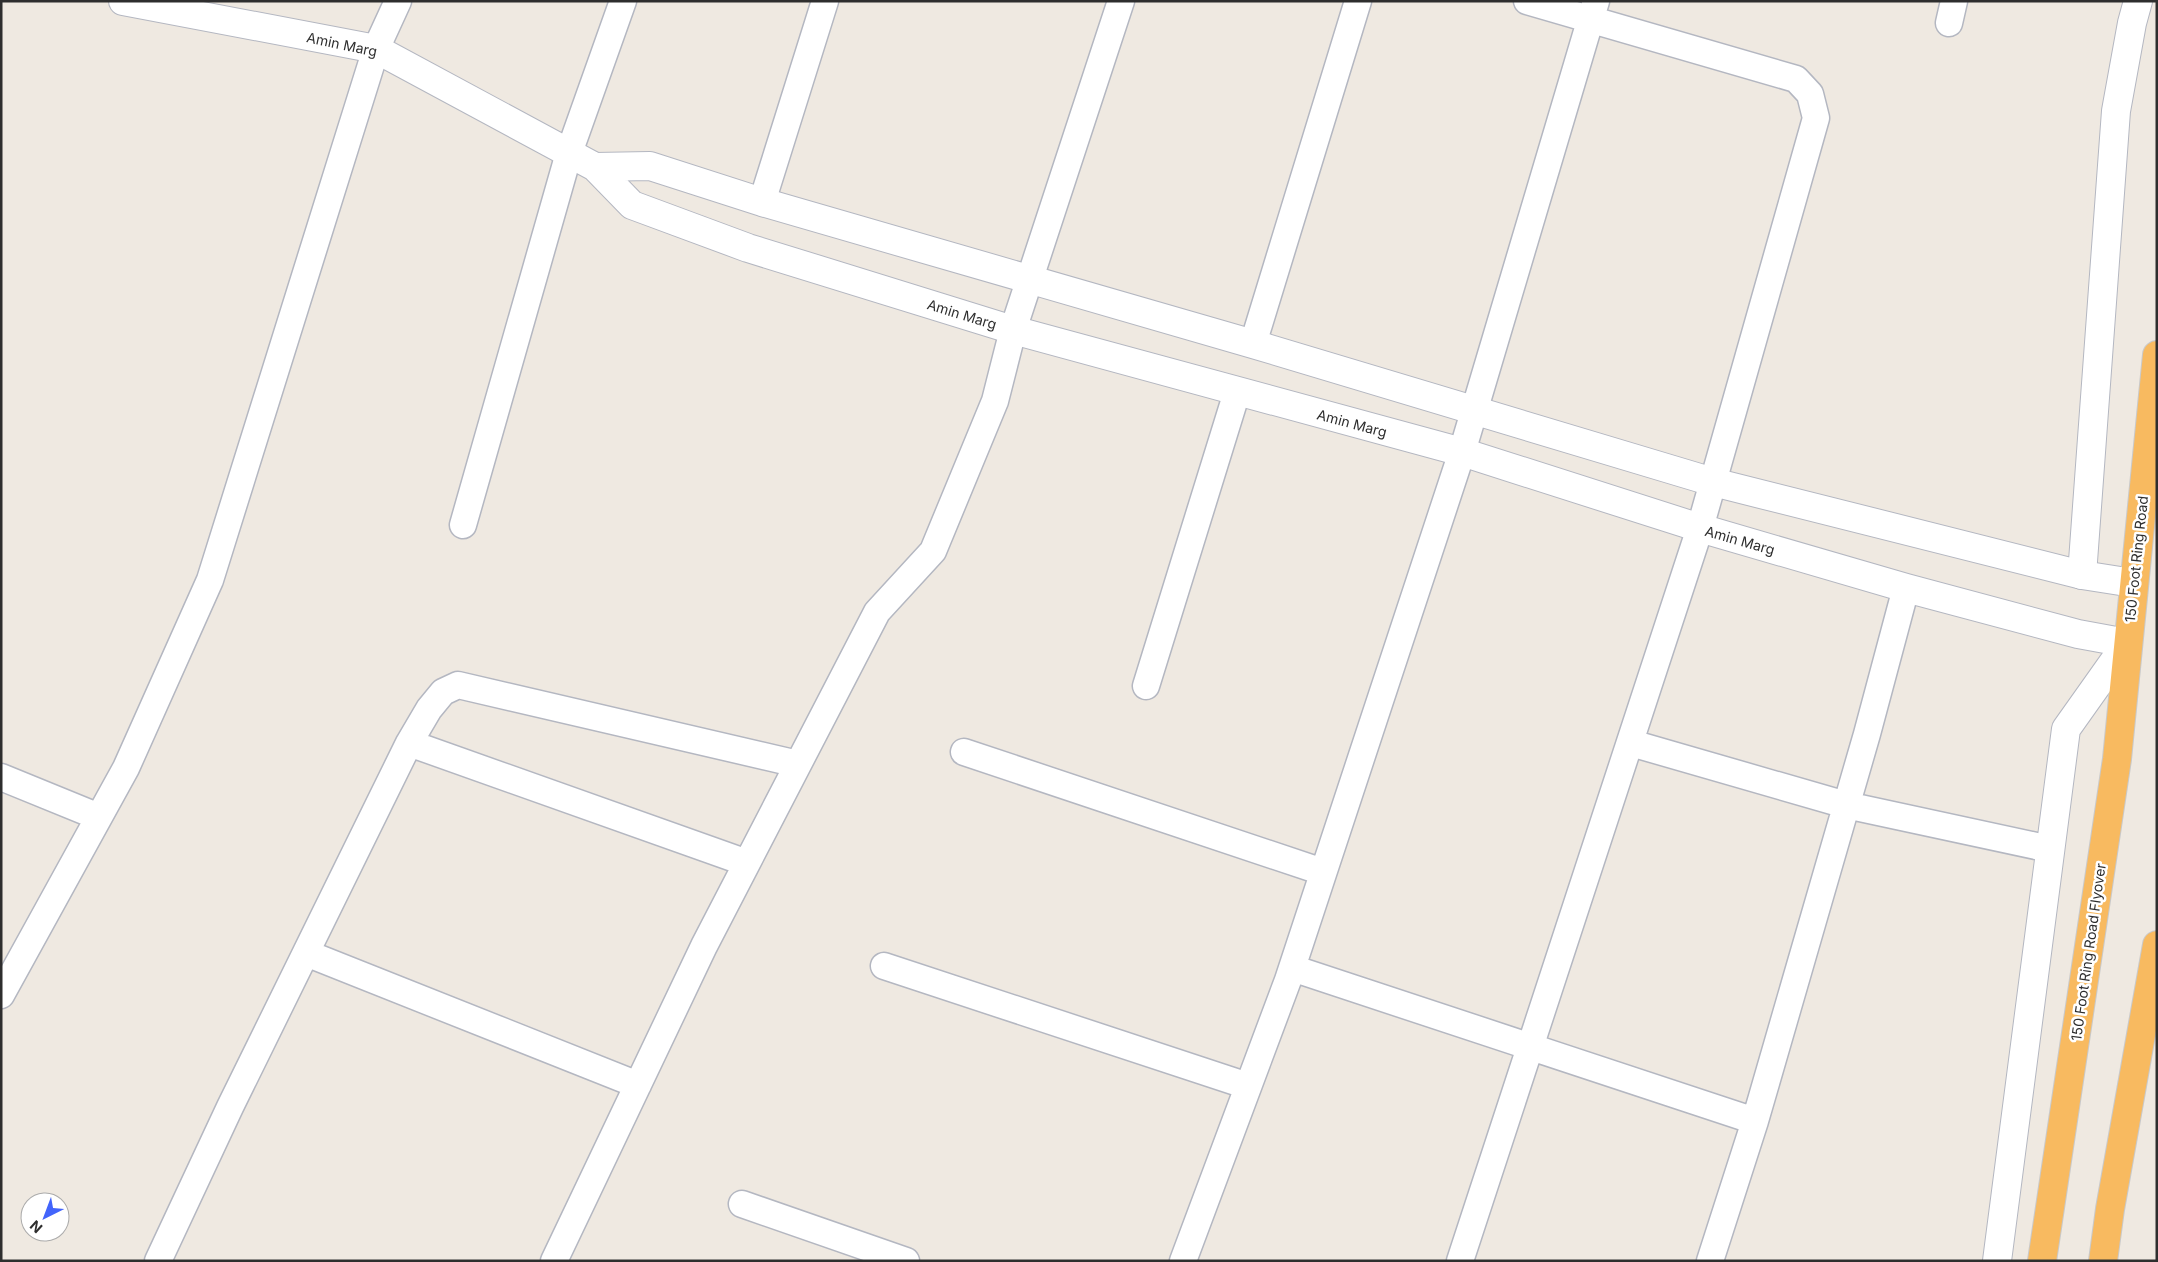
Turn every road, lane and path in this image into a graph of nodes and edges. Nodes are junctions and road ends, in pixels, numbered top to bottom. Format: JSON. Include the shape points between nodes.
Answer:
{"nodes":[{"id":1,"x":123,"y":1,"type":"edge"},
{"id":2,"x":398,"y":1,"type":"edge"},
{"id":3,"x":623,"y":1,"type":"edge"},
{"id":4,"x":825,"y":1,"type":"edge"},
{"id":5,"x":1121,"y":1,"type":"edge"},
{"id":6,"x":1358,"y":1,"type":"edge"},
{"id":7,"x":1527,"y":1,"type":"edge"},
{"id":8,"x":2138,"y":1,"type":"edge"},
{"id":9,"x":1594,"y":10,"type":"edge"},
{"id":10,"x":376,"y":49,"type":"junction"},
{"id":11,"x":569,"y":153,"type":"junction"},
{"id":12,"x":594,"y":167,"type":"junction"},
{"id":13,"x":762,"y":202,"type":"junction"},
{"id":14,"x":1030,"y":280,"type":"junction"},
{"id":15,"x":1013,"y":330,"type":"junction"},
{"id":16,"x":1253,"y":344,"type":"junction"},
{"id":17,"x":2157,"y":355,"type":"edge"},
{"id":18,"x":1237,"y":392,"type":"junction"},
{"id":19,"x":1474,"y":411,"type":"junction"},
{"id":20,"x":1462,"y":452,"type":"junction"},
{"id":21,"x":1713,"y":482,"type":"junction"},
{"id":22,"x":463,"y":525,"type":"dead end"},
{"id":23,"x":1700,"y":528,"type":"junction"},
{"id":24,"x":2082,"y":575,"type":"junction"},
{"id":25,"x":2133,"y":583,"type":"junction"},
{"id":26,"x":1906,"y":588,"type":"junction"},
{"id":27,"x":2128,"y":643,"type":"junction"},
{"id":28,"x":1146,"y":686,"type":"dead end"},
{"id":29,"x":409,"y":743,"type":"junction"},
{"id":30,"x":1631,"y":744,"type":"junction"},
{"id":31,"x":964,"y":752,"type":"dead end"},
{"id":32,"x":798,"y":764,"type":"junction"},
{"id":33,"x":1,"y":778,"type":"edge"},
{"id":34,"x":1846,"y":806,"type":"junction"},
{"id":35,"x":99,"y":817,"type":"junction"},
{"id":36,"x":2050,"y":849,"type":"junction"},
{"id":37,"x":747,"y":863,"type":"junction"},
{"id":38,"x":1323,"y":872,"type":"junction"},
{"id":39,"x":2157,"y":945,"type":"edge"},
{"id":40,"x":306,"y":953,"type":"junction"},
{"id":41,"x":884,"y":966,"type":"dead end"},
{"id":42,"x":1292,"y":968,"type":"junction"},
{"id":43,"x":1,"y":995,"type":"edge"},
{"id":44,"x":1529,"y":1046,"type":"junction"},
{"id":45,"x":638,"y":1085,"type":"junction"},
{"id":46,"x":1248,"y":1086,"type":"junction"},
{"id":47,"x":1755,"y":1121,"type":"junction"},
{"id":48,"x":742,"y":1204,"type":"dead end"},
{"id":49,"x":158,"y":1261,"type":"edge"},
{"id":50,"x":554,"y":1261,"type":"edge"},
{"id":51,"x":906,"y":1261,"type":"edge"},
{"id":52,"x":1183,"y":1261,"type":"edge"},
{"id":53,"x":1460,"y":1261,"type":"edge"},
{"id":54,"x":1710,"y":1261,"type":"edge"},
{"id":55,"x":1998,"y":1261,"type":"edge"},
{"id":56,"x":2042,"y":1261,"type":"edge"},
{"id":57,"x":2103,"y":1261,"type":"edge"}],
"edges":[{"from":1,"to":10,"type":"main road","name":"Amin Marg"},
{"from":2,"to":10,"type":"street"},
{"from":3,"to":11,"type":"street"},
{"from":4,"to":13,"type":"street"},
{"from":5,"to":14,"type":"street"},
{"from":6,"to":16,"type":"street"},
{"from":7,"to":9,"type":"street"},
{"from":8,"to":24,"type":"main road","via":[[2116,111]]},
{"from":9,"to":19,"type":"street"},
{"from":9,"to":21,"type":"street","via":[[1796,79],[1810,94],[1816,118]]},
{"from":10,"to":11,"type":"main road","name":"Amin Marg"},
{"from":10,"to":35,"type":"street","via":[[210,580],[126,768]]},
{"from":11,"to":12,"type":"main road","name":"Amin Marg"},
{"from":11,"to":22,"type":"street"},
{"from":12,"to":13,"type":"main road","via":[[650,166]]},
{"from":12,"to":15,"type":"main road","name":"Amin Marg","via":[[632,205],[748,248]]},
{"from":13,"to":14,"type":"main road"},
{"from":14,"to":15,"type":"street"},
{"from":14,"to":16,"type":"main road"},
{"from":15,"to":18,"type":"main road","name":"Amin Marg"},
{"from":15,"to":32,"type":"street","via":[[995,401],[933,551],[877,612]]},
{"from":16,"to":19,"type":"main road"},
{"from":17,"to":25,"type":"highway","name":"150 Foot Ring Road"},
{"from":18,"to":20,"type":"main road","name":"Amin Marg"},
{"from":18,"to":28,"type":"street"},
{"from":19,"to":20,"type":"street"},
{"from":19,"to":21,"type":"main road"},
{"from":20,"to":23,"type":"main road","name":"Amin Marg"},
{"from":20,"to":38,"type":"street"},
{"from":21,"to":23,"type":"street"},
{"from":21,"to":24,"type":"main road"},
{"from":23,"to":26,"type":"main road","name":"Amin Marg"},
{"from":23,"to":30,"type":"street"},
{"from":24,"to":25,"type":"main road"},
{"from":25,"to":27,"type":"highway","name":"150 Foot Ring Road"},
{"from":26,"to":27,"type":"main road","name":"Amin Marg","via":[[2078,634]]},
{"from":26,"to":34,"type":"street"},
{"from":27,"to":36,"type":"main road","via":[[2066,728]]},
{"from":27,"to":56,"type":"highway","name":"150 Foot Ring Road Flyover","via":[[2117,759]]},
{"from":29,"to":32,"type":"street","via":[[443,692],[458,685]]},
{"from":29,"to":37,"type":"street"},
{"from":29,"to":40,"type":"street"},
{"from":30,"to":34,"type":"street"},
{"from":30,"to":44,"type":"street"},
{"from":31,"to":38,"type":"street"},
{"from":32,"to":37,"type":"street"},
{"from":33,"to":35,"type":"street"},
{"from":34,"to":36,"type":"street"},
{"from":34,"to":47,"type":"street"},
{"from":35,"to":43,"type":"street"},
{"from":36,"to":55,"type":"main road"},
{"from":37,"to":45,"type":"street"},
{"from":38,"to":42,"type":"street"},
{"from":39,"to":57,"type":"highway"},
{"from":40,"to":45,"type":"street"},
{"from":40,"to":49,"type":"street"},
{"from":41,"to":46,"type":"street"},
{"from":42,"to":44,"type":"street"},
{"from":42,"to":46,"type":"street"},
{"from":44,"to":47,"type":"street"},
{"from":44,"to":53,"type":"street"},
{"from":45,"to":50,"type":"street"},
{"from":46,"to":52,"type":"street"},
{"from":47,"to":54,"type":"street"},
{"from":48,"to":51,"type":"street"}]}
